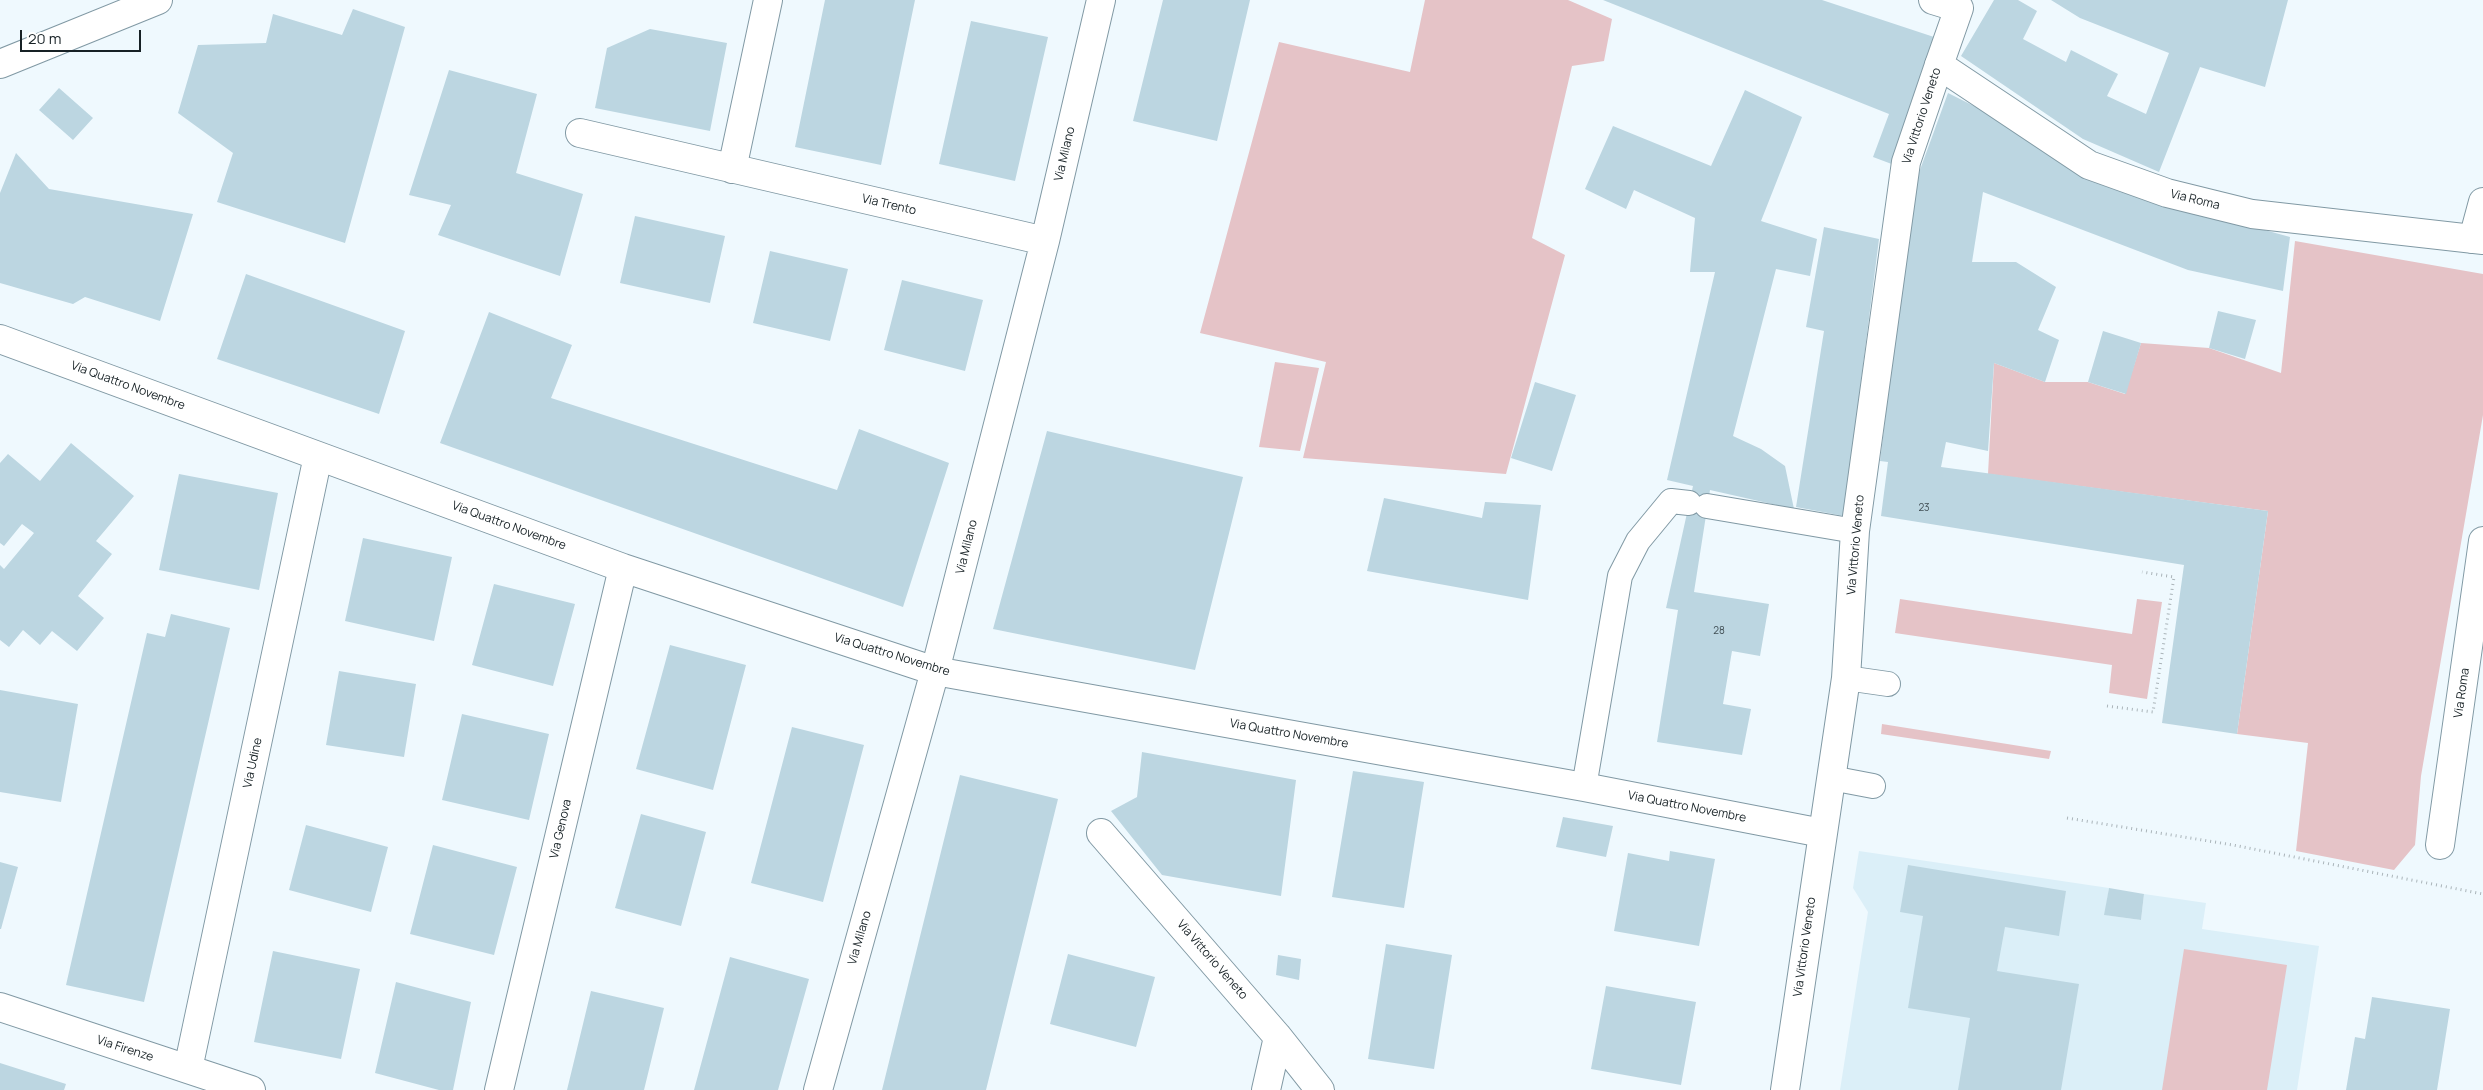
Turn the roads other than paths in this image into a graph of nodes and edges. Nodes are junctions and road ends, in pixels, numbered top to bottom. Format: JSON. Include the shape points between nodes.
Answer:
{"nodes":[{"id":1,"x":158,"y":0,"type":"edge"},
{"id":2,"x":768,"y":0,"type":"edge"},
{"id":3,"x":1101,"y":0,"type":"edge"},
{"id":4,"x":1933,"y":0,"type":"edge"},
{"id":5,"x":1961,"y":4,"type":"edge"},
{"id":6,"x":0,"y":64,"type":"edge"},
{"id":7,"x":1939,"y":66,"type":"junction"},
{"id":8,"x":580,"y":133,"type":"dead end"},
{"id":9,"x":732,"y":169,"type":"junction"},
{"id":10,"x":2483,"y":202,"type":"edge"},
{"id":11,"x":2478,"y":239,"type":"edge"},
{"id":12,"x":1045,"y":241,"type":"junction"},
{"id":13,"x":0,"y":339,"type":"edge"},
{"id":14,"x":318,"y":456,"type":"junction"},
{"id":15,"x":1855,"y":531,"type":"junction"},
{"id":16,"x":2483,"y":542,"type":"edge"},
{"id":17,"x":623,"y":568,"type":"junction"},
{"id":18,"x":935,"y":671,"type":"junction"},
{"id":19,"x":1846,"y":678,"type":"junction"},
{"id":20,"x":1888,"y":684,"type":"dead end"},
{"id":21,"x":1831,"y":778,"type":"junction"},
{"id":22,"x":1873,"y":786,"type":"dead end"},
{"id":23,"x":1584,"y":787,"type":"junction"},
{"id":24,"x":1101,"y":832,"type":"dead end"},
{"id":25,"x":1822,"y":832,"type":"junction"},
{"id":26,"x":2440,"y":845,"type":"dead end"},
{"id":27,"x":0,"y":1007,"type":"edge"},
{"id":28,"x":1278,"y":1036,"type":"junction"},
{"id":29,"x":188,"y":1069,"type":"junction"},
{"id":30,"x":251,"y":1090,"type":"edge"},
{"id":31,"x":499,"y":1090,"type":"edge"},
{"id":32,"x":818,"y":1090,"type":"edge"},
{"id":33,"x":1266,"y":1090,"type":"edge"},
{"id":34,"x":1320,"y":1090,"type":"edge"},
{"id":35,"x":1785,"y":1090,"type":"edge"}],
"edges":[{"from":1,"to":6,"type":"street"},
{"from":2,"to":9,"type":"street"},
{"from":3,"to":12,"type":"street","name":"Via Milano"},
{"from":4,"to":5,"type":"street"},
{"from":5,"to":7,"type":"street","name":"Via Vittorio Veneto"},
{"from":7,"to":11,"type":"street","name":"Via Roma","via":[[2089,166],[2167,193],[2252,214]]},
{"from":7,"to":15,"type":"street","name":"Via Vittorio Veneto","via":[[1906,162]]},
{"from":8,"to":9,"type":"street","name":"Via Trento"},
{"from":9,"to":12,"type":"street","name":"Via Trento"},
{"from":10,"to":11,"type":"street"},
{"from":12,"to":18,"type":"street","name":"Via Milano"},
{"from":13,"to":14,"type":"street","name":"Via Quattro Novembre"},
{"from":14,"to":17,"type":"street","name":"Via Quattro Novembre"},
{"from":14,"to":29,"type":"street","name":"Via Udine"},
{"from":15,"to":19,"type":"street","name":"Via Vittorio Veneto"},
{"from":15,"to":23,"type":"lane","via":[[1671,501],[1638,541],[1620,576]]},
{"from":16,"to":26,"type":"street","name":"Via Roma"},
{"from":17,"to":18,"type":"street","name":"Via Quattro Novembre"},
{"from":17,"to":31,"type":"street","name":"Via Genova"},
{"from":18,"to":23,"type":"street","name":"Via Quattro Novembre"},
{"from":18,"to":32,"type":"street","name":"Via Milano"},
{"from":19,"to":20,"type":"lane"},
{"from":19,"to":21,"type":"street","name":"Via Vittorio Veneto"},
{"from":21,"to":22,"type":"lane"},
{"from":21,"to":25,"type":"street","name":"Via Vittorio Veneto"},
{"from":23,"to":25,"type":"street","name":"Via Quattro Novembre"},
{"from":24,"to":28,"type":"street","name":"Via Vittorio Veneto"},
{"from":25,"to":35,"type":"street","name":"Via Vittorio Veneto"},
{"from":27,"to":29,"type":"street","name":"Via Firenze"},
{"from":28,"to":33,"type":"street"},
{"from":28,"to":34,"type":"street","name":"Via Vittorio Veneto"},
{"from":29,"to":30,"type":"street","name":"Via Firenze"}]}
